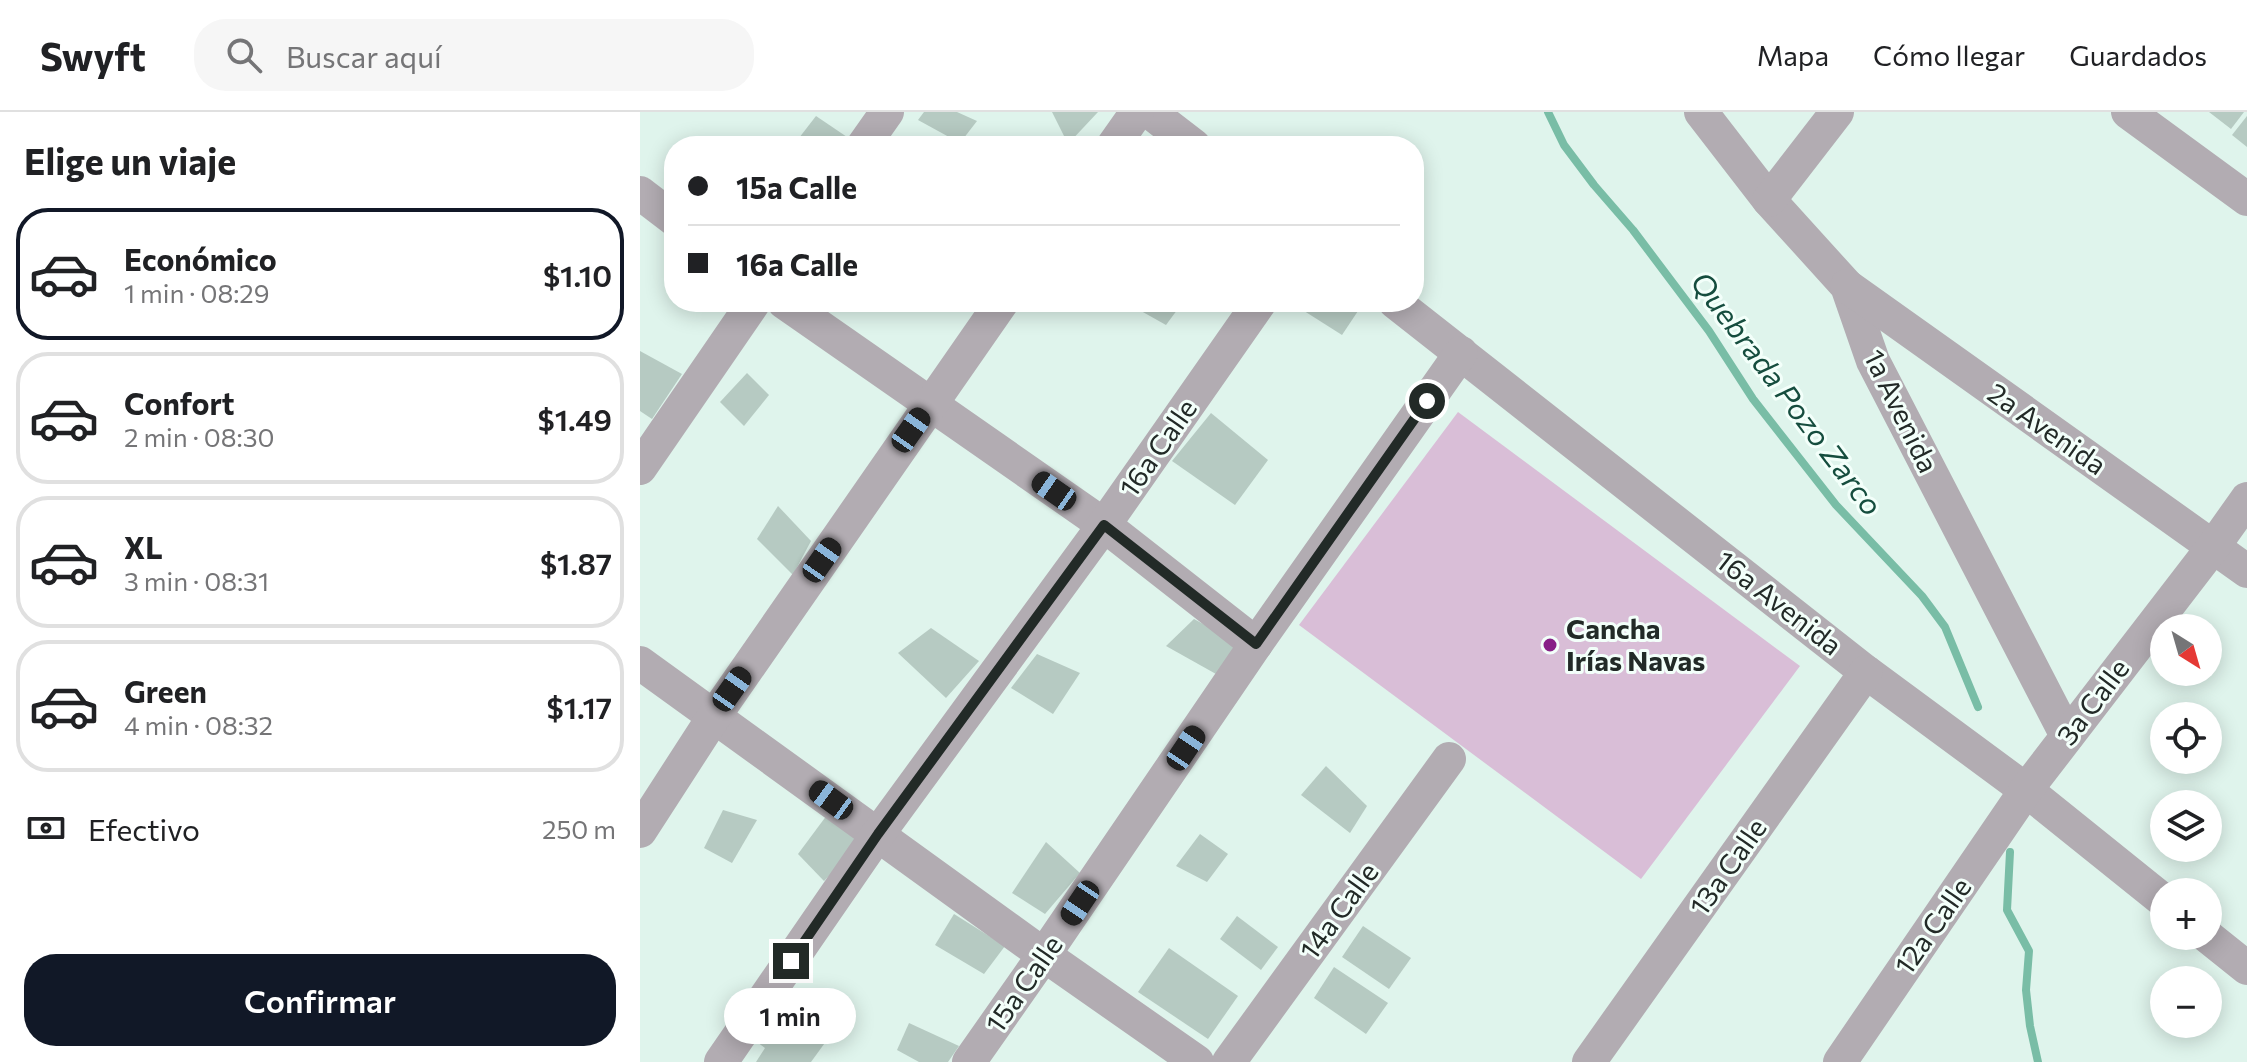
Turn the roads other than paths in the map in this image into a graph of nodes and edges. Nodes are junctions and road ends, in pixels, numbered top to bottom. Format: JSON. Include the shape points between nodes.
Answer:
{"nodes":[{"id":1,"x":887,"y":112,"type":"edge"},
{"id":2,"x":1137,"y":112,"type":"edge"},
{"id":3,"x":1150,"y":112,"type":"edge"},
{"id":4,"x":1701,"y":112,"type":"edge"},
{"id":5,"x":1837,"y":112,"type":"edge"},
{"id":6,"x":2128,"y":112,"type":"edge"},
{"id":7,"x":870,"y":136,"type":"edge"},
{"id":8,"x":1120,"y":136,"type":"edge"},
{"id":9,"x":1181,"y":136,"type":"edge"},
{"id":10,"x":640,"y":193,"type":"edge"},
{"id":11,"x":2247,"y":199,"type":"edge"},
{"id":12,"x":1769,"y":200,"type":"junction"},
{"id":13,"x":664,"y":211,"type":"edge"},
{"id":14,"x":1847,"y":286,"type":"junction"},
{"id":15,"x":747,"y":312,"type":"edge"},
{"id":16,"x":798,"y":312,"type":"edge"},
{"id":17,"x":995,"y":312,"type":"edge"},
{"id":18,"x":1253,"y":312,"type":"edge"},
{"id":19,"x":1408,"y":312,"type":"edge"},
{"id":20,"x":1461,"y":353,"type":"junction"},
{"id":21,"x":929,"y":404,"type":"junction"},
{"id":22,"x":640,"y":468,"type":"edge"},
{"id":23,"x":2247,"y":499,"type":"edge"},
{"id":24,"x":1104,"y":525,"type":"junction"},
{"id":25,"x":2213,"y":547,"type":"junction"},
{"id":26,"x":2247,"y":571,"type":"edge"},
{"id":27,"x":1256,"y":644,"type":"junction"},
{"id":28,"x":640,"y":663,"type":"edge"},
{"id":29,"x":1866,"y":672,"type":"junction"},
{"id":30,"x":715,"y":715,"type":"junction"},
{"id":31,"x":2067,"y":736,"type":"junction"},
{"id":32,"x":1449,"y":759,"type":"dead end"},
{"id":33,"x":2026,"y":790,"type":"junction"},
{"id":34,"x":640,"y":831,"type":"edge"},
{"id":35,"x":878,"y":834,"type":"junction"},
{"id":36,"x":2150,"y":890,"type":"edge"},
{"id":37,"x":2222,"y":948,"type":"edge"},
{"id":38,"x":1044,"y":955,"type":"junction"},
{"id":39,"x":2247,"y":968,"type":"edge"},
{"id":40,"x":721,"y":1062,"type":"edge"},
{"id":41,"x":969,"y":1062,"type":"edge"},
{"id":42,"x":1197,"y":1062,"type":"edge"},
{"id":43,"x":1229,"y":1062,"type":"edge"},
{"id":44,"x":1589,"y":1062,"type":"edge"},
{"id":45,"x":1840,"y":1062,"type":"edge"}],
"edges":[{"from":1,"to":7,"type":"street"},
{"from":2,"to":8,"type":"street"},
{"from":3,"to":9,"type":"street"},
{"from":4,"to":12,"type":"street","name":"1a Avenida"},
{"from":5,"to":12,"type":"street"},
{"from":6,"to":11,"type":"street"},
{"from":10,"to":13,"type":"street"},
{"from":12,"to":14,"type":"street","name":"1a Avenida"},
{"from":14,"to":25,"type":"street","name":"2a Avenida"},
{"from":14,"to":31,"type":"street","name":"1a Avenida","via":[[1873,361]]},
{"from":15,"to":22,"type":"street"},
{"from":16,"to":21,"type":"street"},
{"from":17,"to":21,"type":"street"},
{"from":18,"to":24,"type":"street","name":"16a Calle"},
{"from":19,"to":20,"type":"street","name":"16a Avenida"},
{"from":20,"to":27,"type":"street","name":"15a Calle"},
{"from":20,"to":29,"type":"street","name":"16a Avenida"},
{"from":21,"to":24,"type":"street"},
{"from":21,"to":30,"type":"street"},
{"from":23,"to":25,"type":"street","name":"3a Calle"},
{"from":24,"to":27,"type":"street"},
{"from":24,"to":35,"type":"street","name":"16a Calle"},
{"from":25,"to":26,"type":"street","name":"2a Avenida"},
{"from":25,"to":31,"type":"street","name":"3a Calle"},
{"from":27,"to":38,"type":"street","name":"15a Calle"},
{"from":28,"to":30,"type":"street"},
{"from":29,"to":33,"type":"street","name":"16a Avenida"},
{"from":29,"to":44,"type":"street","name":"13a Calle"},
{"from":30,"to":34,"type":"street"},
{"from":30,"to":35,"type":"street"},
{"from":31,"to":33,"type":"street","name":"3a Calle"},
{"from":32,"to":43,"type":"street","name":"14a Calle"},
{"from":33,"to":36,"type":"street","name":"16a Avenida"},
{"from":33,"to":45,"type":"street","name":"12a Calle"},
{"from":35,"to":38,"type":"street"},
{"from":35,"to":40,"type":"street","name":"16a Calle"},
{"from":37,"to":39,"type":"street"},
{"from":38,"to":41,"type":"street","name":"15a Calle"},
{"from":38,"to":42,"type":"street"}]}
